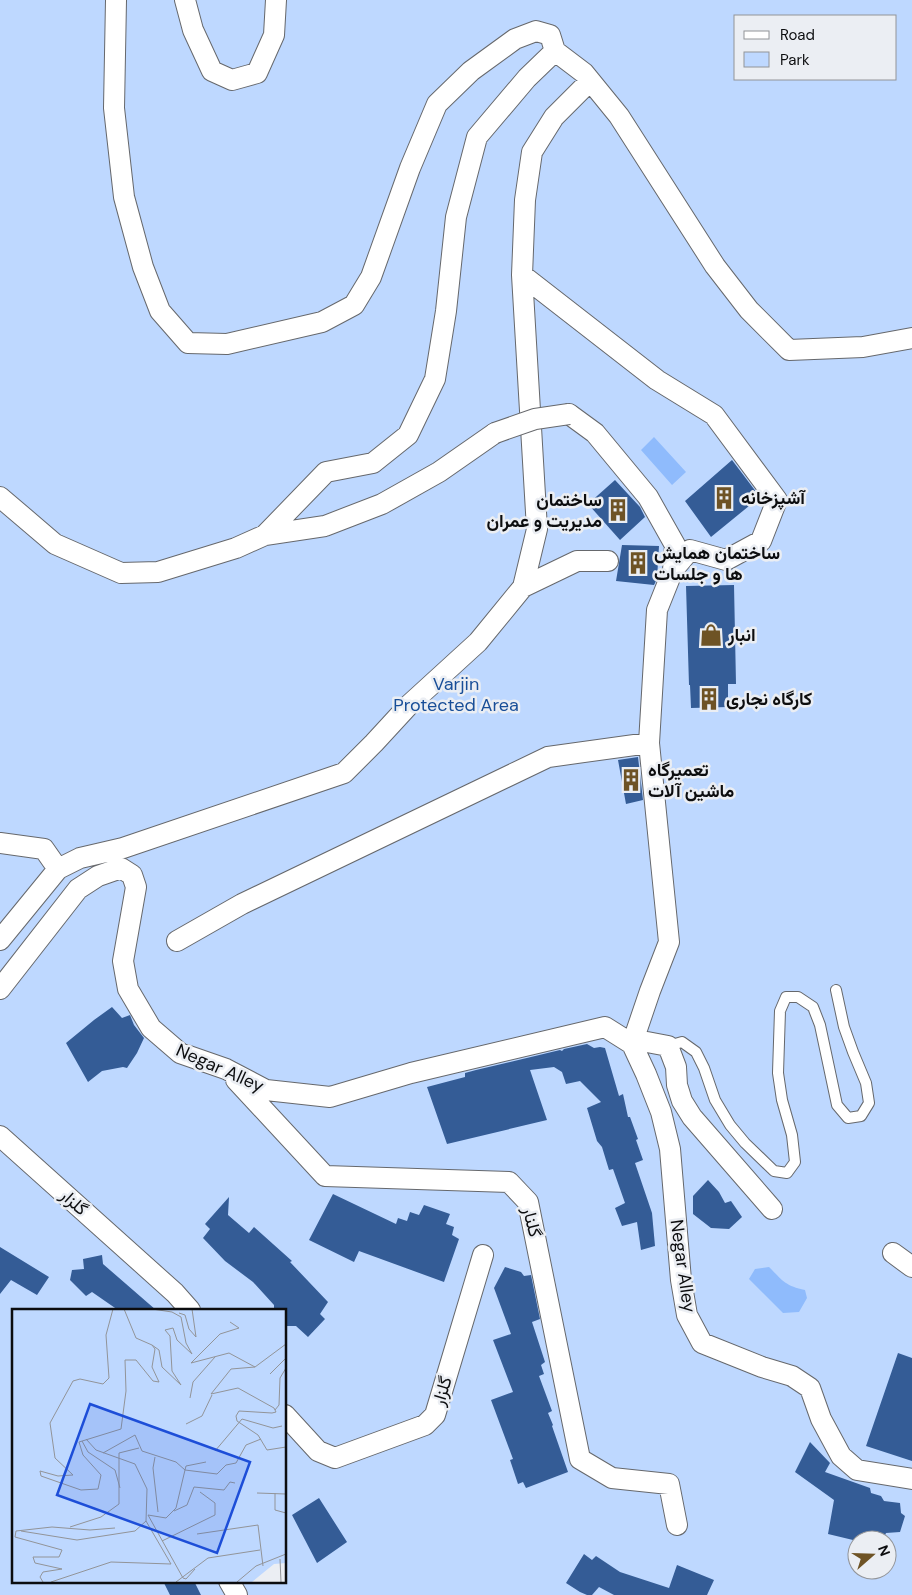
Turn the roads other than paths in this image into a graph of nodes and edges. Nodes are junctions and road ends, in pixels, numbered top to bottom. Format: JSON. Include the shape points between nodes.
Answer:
{"nodes":[{"id":1,"x":116,"y":0,"type":"edge"},
{"id":2,"x":185,"y":0,"type":"edge"},
{"id":3,"x":276,"y":0,"type":"edge"},
{"id":4,"x":555,"y":51,"type":"junction"},
{"id":5,"x":590,"y":81,"type":"junction"},
{"id":6,"x":522,"y":276,"type":"junction"},
{"id":7,"x":912,"y":338,"type":"edge"},
{"id":8,"x":0,"y":497,"type":"edge"},
{"id":9,"x":265,"y":536,"type":"junction"},
{"id":10,"x":608,"y":561,"type":"dead end"},
{"id":11,"x":673,"y":570,"type":"junction"},
{"id":12,"x":524,"y":587,"type":"junction"},
{"id":13,"x":648,"y":744,"type":"junction"},
{"id":14,"x":0,"y":843,"type":"edge"},
{"id":15,"x":119,"y":859,"type":"junction"},
{"id":16,"x":58,"y":869,"type":"junction"},
{"id":17,"x":0,"y":940,"type":"edge"},
{"id":18,"x":177,"y":941,"type":"dead end"},
{"id":19,"x":0,"y":989,"type":"edge"},
{"id":20,"x":836,"y":990,"type":"dead end"},
{"id":21,"x":632,"y":1044,"type":"junction"},
{"id":22,"x":668,"y":1046,"type":"junction"},
{"id":23,"x":226,"y":1069,"type":"junction"},
{"id":24,"x":0,"y":1136,"type":"edge"},
{"id":25,"x":772,"y":1209,"type":"dead end"},
{"id":26,"x":893,"y":1253,"type":"dead end"},
{"id":27,"x":483,"y":1255,"type":"dead end"},
{"id":28,"x":912,"y":1267,"type":"edge"},
{"id":29,"x":189,"y":1309,"type":"edge"},
{"id":30,"x":286,"y":1416,"type":"edge"},
{"id":31,"x":912,"y":1479,"type":"edge"},
{"id":32,"x":677,"y":1525,"type":"dead end"},
{"id":33,"x":230,"y":1582,"type":"edge"},
{"id":34,"x":237,"y":1595,"type":"edge"}],
"edges":[{"from":1,"to":4,"type":"street","via":[[114,108],[124,197],[142,267],[160,311],[188,343],[227,344],[322,322],[354,305],[372,277],[410,168],[437,104],[471,70],[515,39],[536,31],[550,35]]},
{"from":2,"to":3,"type":"street","via":[[193,30],[212,71],[232,80],[257,73],[274,35]]},
{"from":4,"to":5,"type":"street"},
{"from":4,"to":9,"type":"street","via":[[526,78],[477,137],[456,217],[435,378],[408,435],[373,463],[326,472]]},
{"from":5,"to":6,"type":"street","via":[[554,117],[532,152],[525,200]]},
{"from":5,"to":7,"type":"street","via":[[619,116],[715,266],[749,310],[789,350],[863,347]]},
{"from":6,"to":11,"type":"street","via":[[657,380],[714,415],[777,500],[761,541],[726,560],[690,550]]},
{"from":6,"to":12,"type":"street","via":[[537,529]]},
{"from":8,"to":9,"type":"street","via":[[55,544],[121,573],[158,572]]},
{"from":9,"to":11,"type":"street","bridge":true,"via":[[325,526],[382,504],[438,472],[495,433],[535,419],[569,414],[595,432],[648,497],[674,545]]},
{"from":10,"to":12,"type":"street","via":[[577,562]]},
{"from":11,"to":13,"type":"street","via":[[657,610]]},
{"from":12,"to":15,"type":"street","via":[[478,642],[409,705],[344,773]]},
{"from":13,"to":18,"type":"street","via":[[548,757],[242,904]]},
{"from":13,"to":21,"type":"street","via":[[669,942]]},
{"from":14,"to":16,"type":"street","via":[[44,849]]},
{"from":15,"to":16,"type":"street","via":[[80,858]]},
{"from":15,"to":19,"type":"street","via":[[78,889]]},
{"from":15,"to":23,"type":"street","name":"Negar Alley","via":[[132,875],[136,887],[123,960],[128,989],[151,1028],[180,1053]]},
{"from":16,"to":17,"type":"street"},
{"from":20,"to":22,"type":"lane","via":[[844,1028],[866,1082],[869,1103],[861,1116],[848,1118],[837,1105],[820,1025],[813,1007],[798,997],[786,997],[780,1011],[778,1073],[795,1162],[787,1173],[774,1171],[730,1125],[715,1100],[696,1052],[682,1042]]},
{"from":21,"to":22,"type":"street","via":[[647,1042]]},
{"from":21,"to":23,"type":"street","name":"Negar Alley","via":[[605,1027],[411,1073],[330,1096],[266,1090]]},
{"from":21,"to":31,"type":"street","name":"Negar Alley","via":[[661,1112],[670,1149],[681,1280],[687,1315],[702,1343],[762,1368],[792,1376],[810,1388],[841,1456],[857,1470]]},
{"from":22,"to":25,"type":"street","via":[[676,1067],[682,1101],[692,1117]]},
{"from":23,"to":32,"type":"street","name":"گلنار","via":[[325,1176],[509,1182],[528,1202],[580,1459],[612,1478],[669,1484]]},
{"from":24,"to":29,"type":"street","name":"گلزار"},
{"from":26,"to":28,"type":"street"},
{"from":27,"to":30,"type":"street","name":"گلزار","via":[[435,1415],[425,1425],[335,1458],[318,1451]]},
{"from":33,"to":34,"type":"street"}]}
